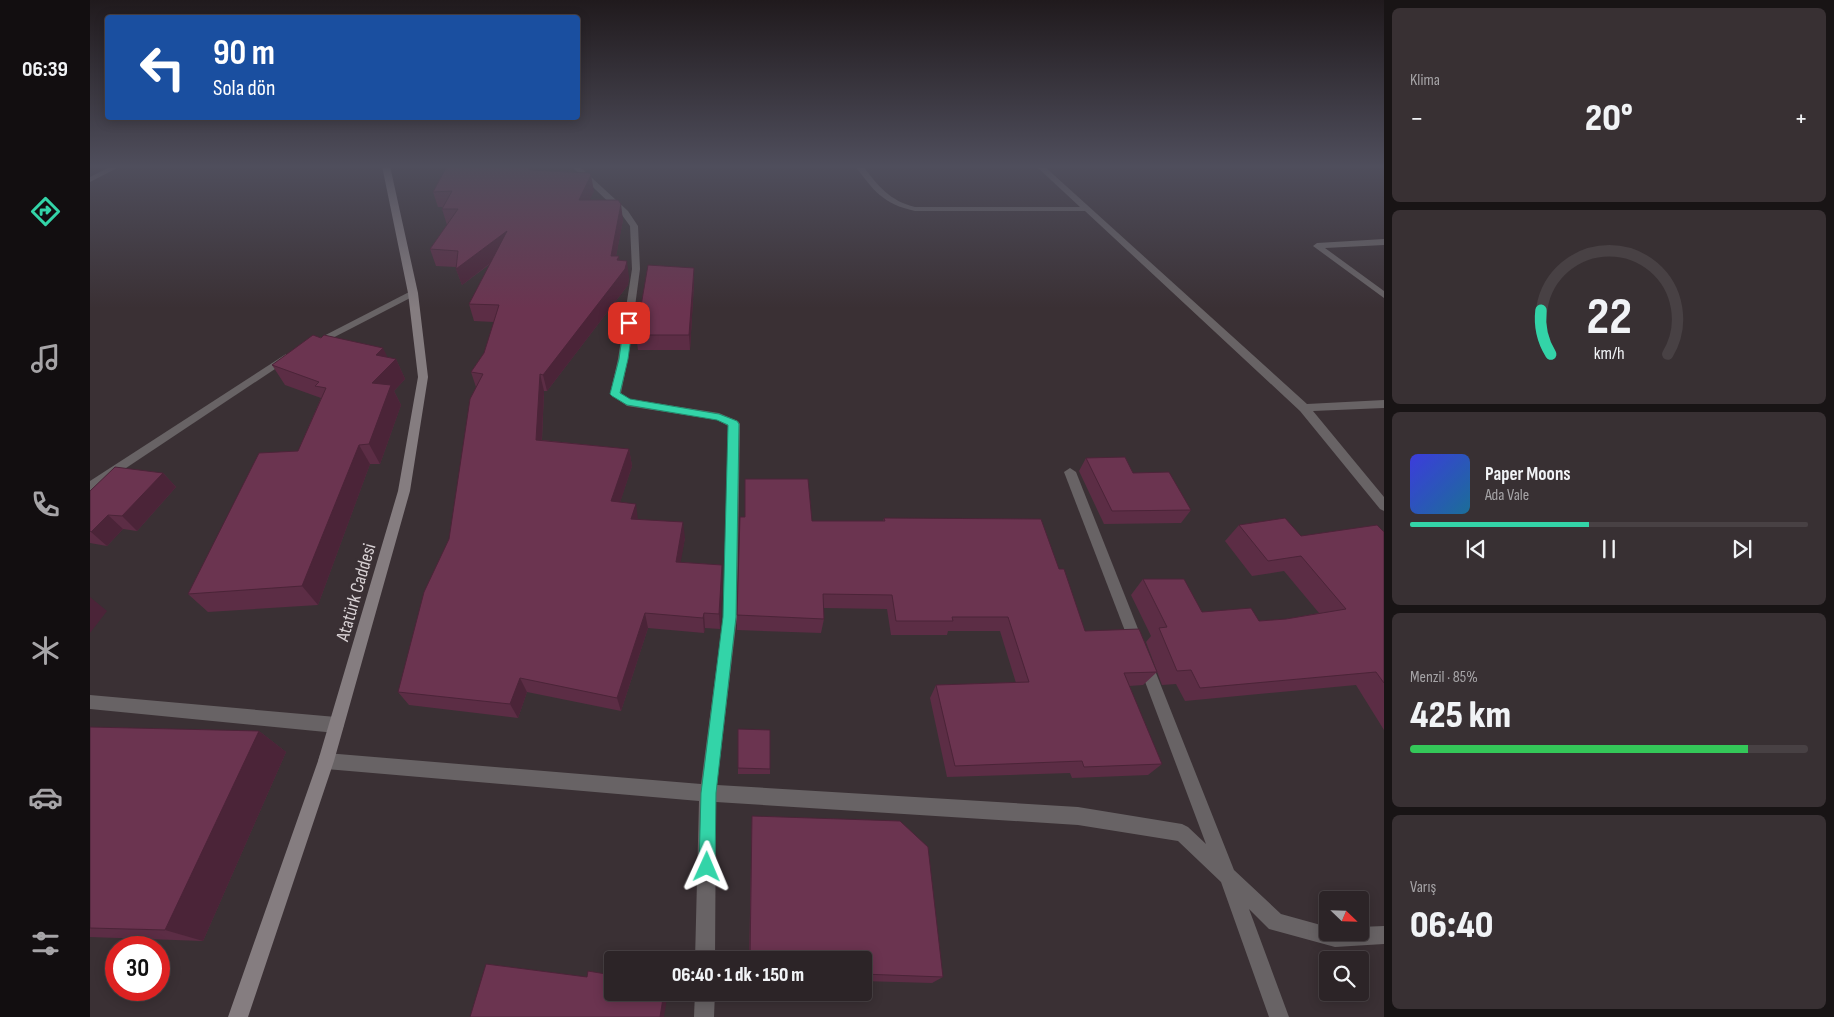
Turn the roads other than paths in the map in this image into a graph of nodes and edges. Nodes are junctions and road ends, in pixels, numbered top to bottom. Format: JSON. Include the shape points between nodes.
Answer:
{"nodes":[{"id":1,"x":396,"y":213,"type":"edge"},
{"id":2,"x":625,"y":213,"type":"edge"},
{"id":3,"x":1092,"y":213,"type":"edge"},
{"id":4,"x":1384,"y":242,"type":"edge"},
{"id":5,"x":413,"y":293,"type":"junction"},
{"id":6,"x":1384,"y":295,"type":"edge"},
{"id":7,"x":1384,"y":404,"type":"edge"},
{"id":8,"x":1304,"y":408,"type":"junction"},
{"id":9,"x":1070,"y":472,"type":"dead end"},
{"id":10,"x":90,"y":486,"type":"edge"},
{"id":11,"x":1384,"y":506,"type":"edge"},
{"id":12,"x":90,"y":702,"type":"edge"},
{"id":13,"x":336,"y":725,"type":"junction"},
{"id":14,"x":326,"y":761,"type":"junction"},
{"id":15,"x":708,"y":793,"type":"junction"},
{"id":16,"x":1228,"y":877,"type":"junction"},
{"id":17,"x":1384,"y":935,"type":"edge"},
{"id":18,"x":705,"y":951,"type":"edge"},
{"id":19,"x":705,"y":1001,"type":"edge"},
{"id":20,"x":238,"y":1017,"type":"edge"},
{"id":21,"x":704,"y":1017,"type":"edge"},
{"id":22,"x":1279,"y":1017,"type":"edge"}],
"edges":[{"from":1,"to":5,"type":"main road","name":"Atatürk Caddesi"},
{"from":2,"to":15,"type":"street","via":[[634,226],[636,269],[615,394],[627,402],[719,417],[734,424],[730,617]]},
{"from":3,"to":8,"type":"street"},
{"from":4,"to":6,"type":"street","via":[[1317,246]]},
{"from":5,"to":10,"type":"street","via":[[283,359]]},
{"from":5,"to":13,"type":"main road","name":"Atatürk Caddesi","via":[[423,377],[404,491]]},
{"from":7,"to":8,"type":"street"},
{"from":8,"to":11,"type":"street"},
{"from":9,"to":16,"type":"street"},
{"from":12,"to":13,"type":"street"},
{"from":13,"to":14,"type":"main road","name":"Atatürk Caddesi"},
{"from":14,"to":15,"type":"street"},
{"from":14,"to":20,"type":"main road","name":"Atatürk Caddesi"},
{"from":15,"to":16,"type":"street","via":[[1078,816],[1182,833]]},
{"from":15,"to":18,"type":"street"},
{"from":16,"to":17,"type":"street","via":[[1276,922],[1335,938]]},
{"from":16,"to":22,"type":"street"},
{"from":19,"to":21,"type":"street"}]}
